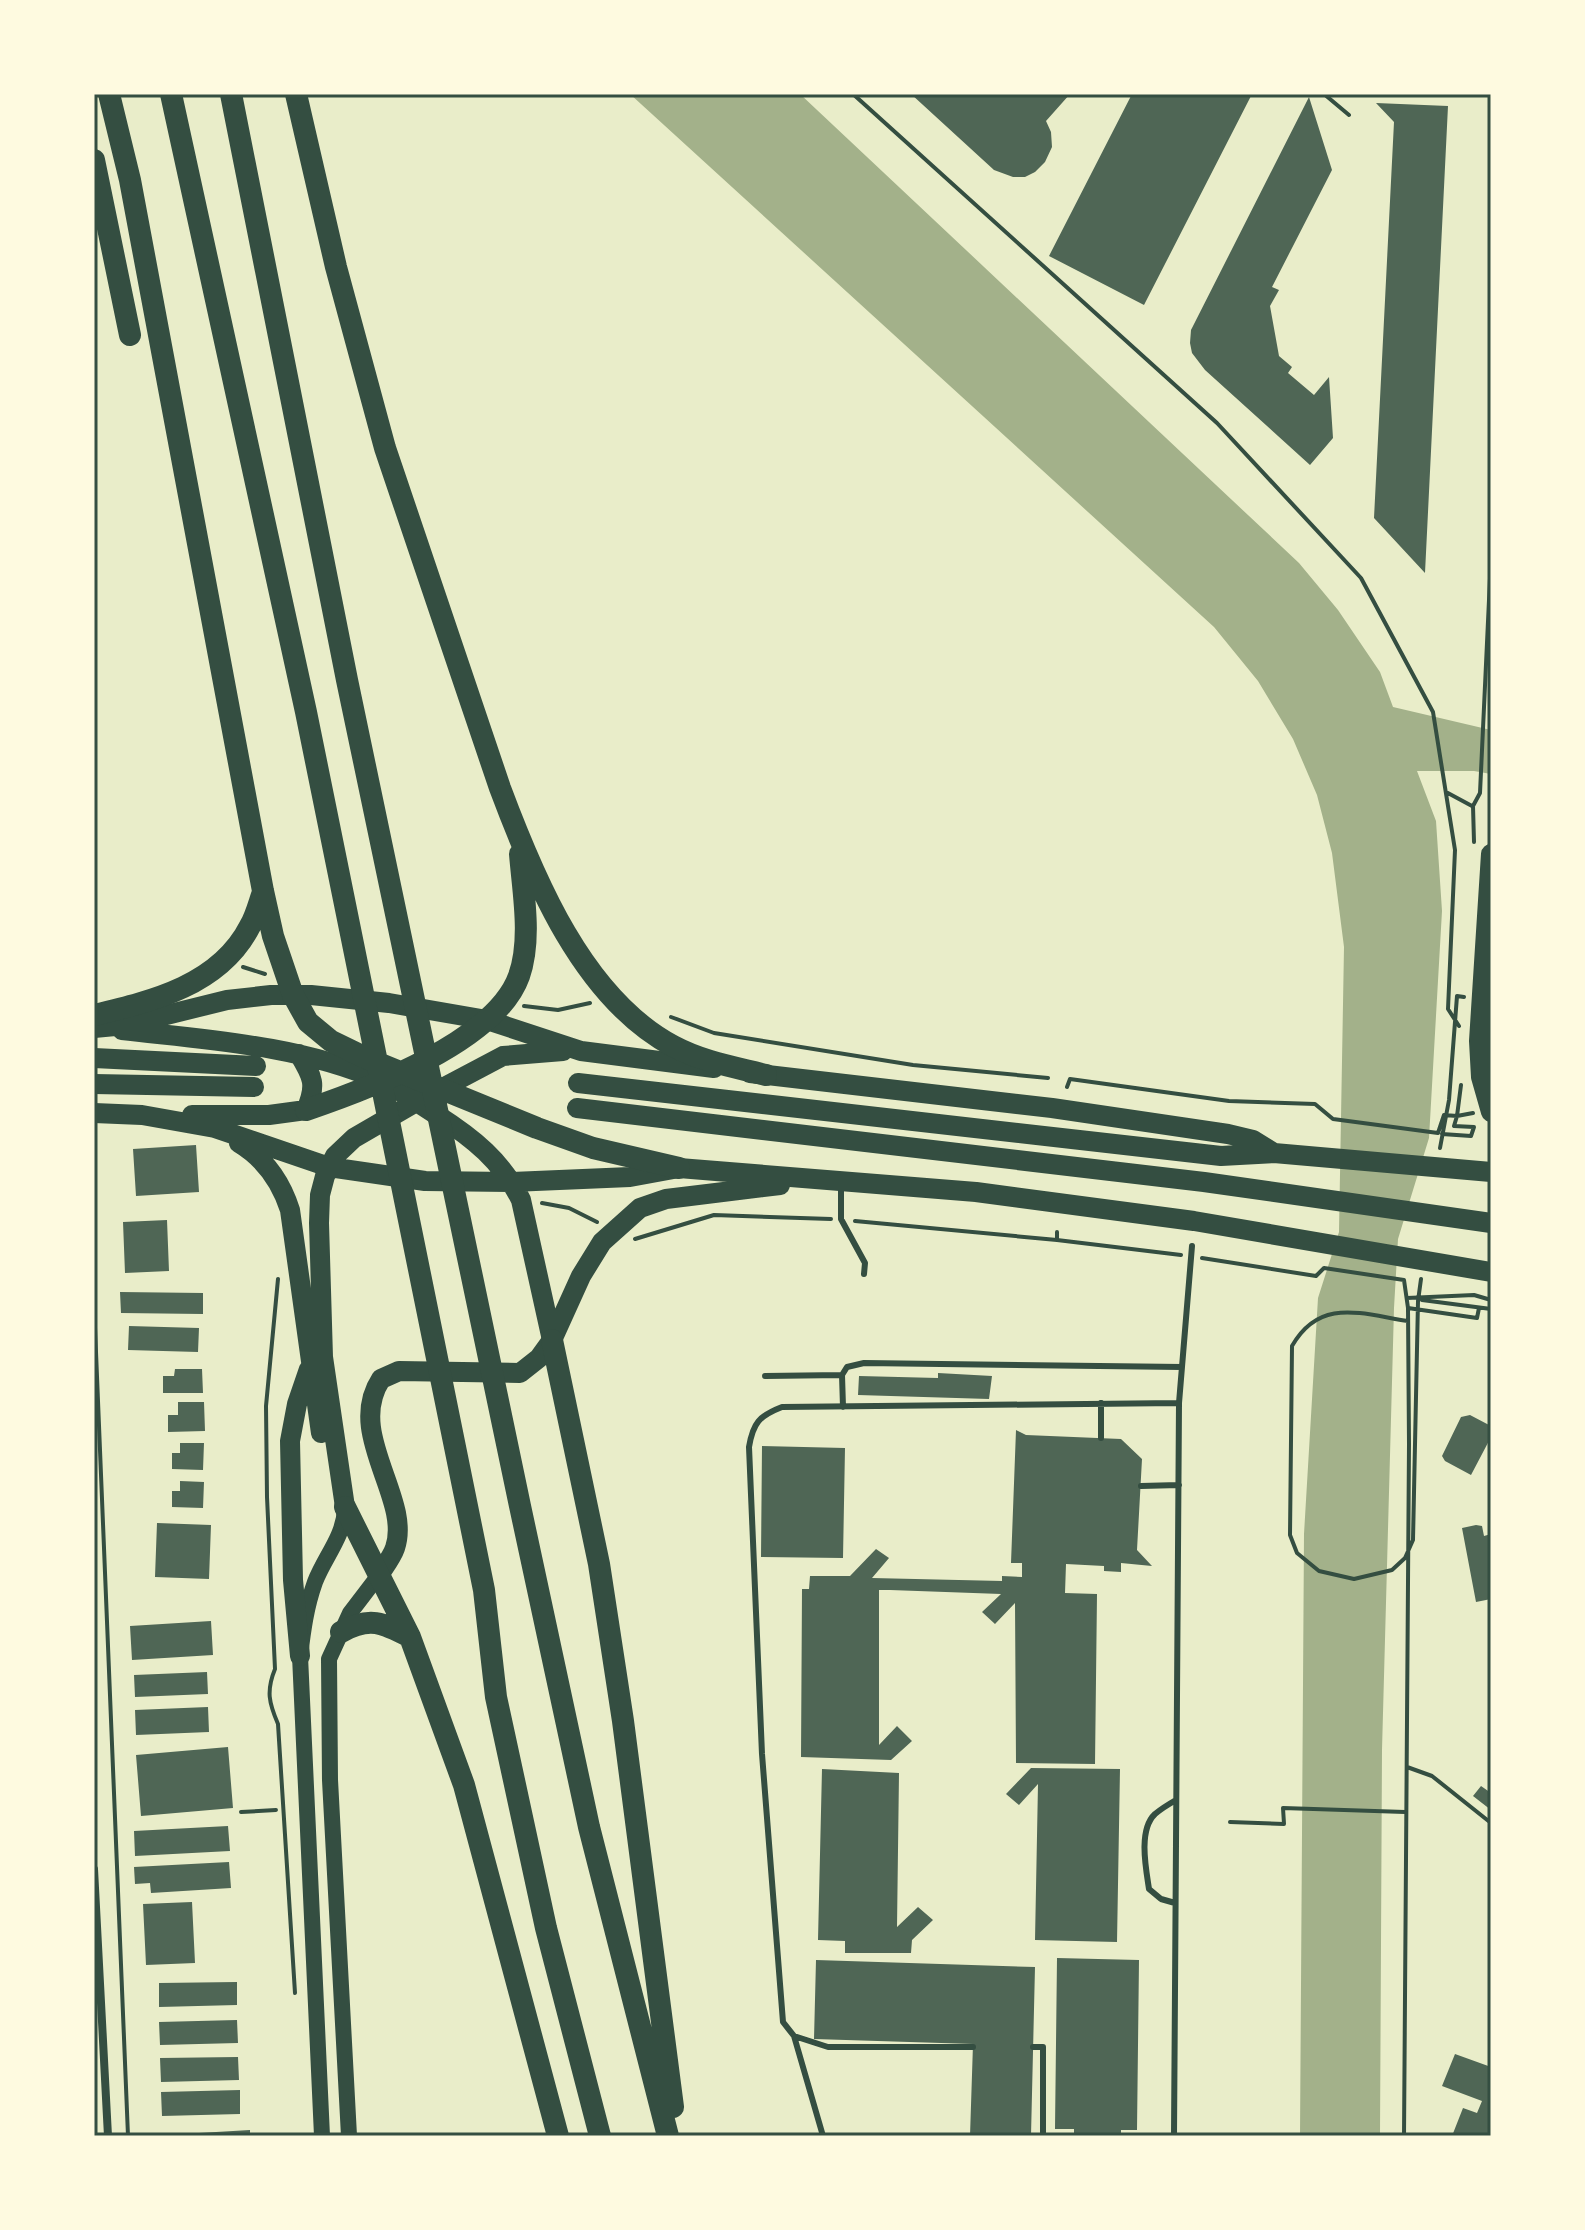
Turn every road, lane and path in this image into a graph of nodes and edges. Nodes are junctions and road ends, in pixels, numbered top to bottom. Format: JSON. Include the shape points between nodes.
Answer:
{"nodes":[{"id":1,"x":109,"y":94,"type":"edge"},
{"id":2,"x":125,"y":94,"type":"edge"},
{"id":3,"x":171,"y":94,"type":"edge"},
{"id":4,"x":231,"y":94,"type":"edge"},
{"id":5,"x":296,"y":94,"type":"edge"},
{"id":6,"x":853,"y":94,"type":"edge"},
{"id":7,"x":1324,"y":94,"type":"edge"},
{"id":8,"x":1349,"y":115,"type":"dead end"},
{"id":9,"x":94,"y":160,"type":"edge"},
{"id":10,"x":130,"y":180,"type":"junction"},
{"id":11,"x":130,"y":335,"type":"dead end"},
{"id":12,"x":1491,"y":557,"type":"edge"},
{"id":13,"x":1446,"y":792,"type":"junction"},
{"id":14,"x":1473,"y":806,"type":"junction"},
{"id":15,"x":519,"y":840,"type":"junction"},
{"id":16,"x":1483,"y":853,"type":"edge"},
{"id":17,"x":263,"y":891,"type":"junction"},
{"id":18,"x":1476,"y":992,"type":"junction"},
{"id":19,"x":293,"y":995,"type":"junction"},
{"id":20,"x":1448,"y":1009,"type":"dead end"},
{"id":21,"x":487,"y":1020,"type":"junction"},
{"id":22,"x":96,"y":1024,"type":"edge"},
{"id":23,"x":658,"y":1037,"type":"junction"},
{"id":24,"x":1491,"y":1044,"type":"edge"},
{"id":25,"x":581,"y":1051,"type":"junction"},
{"id":26,"x":299,"y":1054,"type":"junction"},
{"id":27,"x":94,"y":1058,"type":"edge"},
{"id":28,"x":256,"y":1066,"type":"dead end"},
{"id":29,"x":766,"y":1075,"type":"junction"},
{"id":30,"x":389,"y":1076,"type":"junction"},
{"id":31,"x":1048,"y":1078,"type":"dead end"},
{"id":32,"x":578,"y":1083,"type":"dead end"},
{"id":33,"x":94,"y":1084,"type":"edge"},
{"id":34,"x":254,"y":1087,"type":"dead end"},
{"id":35,"x":1067,"y":1087,"type":"dead end"},
{"id":36,"x":441,"y":1088,"type":"junction"},
{"id":37,"x":416,"y":1102,"type":"junction"},
{"id":38,"x":577,"y":1108,"type":"dead end"},
{"id":39,"x":306,"y":1110,"type":"junction"},
{"id":40,"x":1491,"y":1112,"type":"edge"},
{"id":41,"x":94,"y":1113,"type":"edge"},
{"id":42,"x":142,"y":1115,"type":"junction"},
{"id":43,"x":215,"y":1128,"type":"junction"},
{"id":44,"x":1440,"y":1134,"type":"junction"},
{"id":45,"x":1274,"y":1153,"type":"junction"},
{"id":46,"x":1437,"y":1159,"type":"junction"},
{"id":47,"x":329,"y":1167,"type":"junction"},
{"id":48,"x":679,"y":1168,"type":"junction"},
{"id":49,"x":1491,"y":1172,"type":"edge"},
{"id":50,"x":816,"y":1180,"type":"junction"},
{"id":51,"x":841,"y":1180,"type":"junction"},
{"id":52,"x":512,"y":1182,"type":"junction"},
{"id":53,"x":1491,"y":1223,"type":"edge"},
{"id":54,"x":1057,"y":1232,"type":"dead end"},
{"id":55,"x":1192,"y":1246,"type":"dead end"},
{"id":56,"x":1191,"y":1256,"type":"junction"},
{"id":57,"x":1422,"y":1265,"type":"junction"},
{"id":58,"x":1491,"y":1272,"type":"edge"},
{"id":59,"x":864,"y":1274,"type":"dead end"},
{"id":60,"x":278,"y":1278,"type":"dead end"},
{"id":61,"x":1407,"y":1298,"type":"junction"},
{"id":62,"x":1491,"y":1300,"type":"edge"},
{"id":63,"x":1418,"y":1301,"type":"junction"},
{"id":64,"x":94,"y":1303,"type":"edge"},
{"id":65,"x":1408,"y":1308,"type":"junction"},
{"id":66,"x":1479,"y":1308,"type":"junction"},
{"id":67,"x":1491,"y":1310,"type":"edge"},
{"id":68,"x":1408,"y":1321,"type":"junction"},
{"id":69,"x":552,"y":1340,"type":"junction"},
{"id":70,"x":310,"y":1365,"type":"junction"},
{"id":71,"x":1182,"y":1367,"type":"junction"},
{"id":72,"x":842,"y":1375,"type":"junction"},
{"id":73,"x":765,"y":1376,"type":"dead end"},
{"id":74,"x":1101,"y":1403,"type":"junction"},
{"id":75,"x":1179,"y":1403,"type":"junction"},
{"id":76,"x":843,"y":1407,"type":"junction"},
{"id":77,"x":1101,"y":1438,"type":"dead end"},
{"id":78,"x":1179,"y":1485,"type":"junction"},
{"id":79,"x":1141,"y":1486,"type":"dead end"},
{"id":80,"x":345,"y":1507,"type":"junction"},
{"id":81,"x":379,"y":1575,"type":"junction"},
{"id":82,"x":341,"y":1632,"type":"junction"},
{"id":83,"x":410,"y":1637,"type":"junction"},
{"id":84,"x":300,"y":1656,"type":"junction"},
{"id":85,"x":1407,"y":1767,"type":"junction"},
{"id":86,"x":1176,"y":1800,"type":"junction"},
{"id":87,"x":276,"y":1810,"type":"dead end"},
{"id":88,"x":241,"y":1812,"type":"dead end"},
{"id":89,"x":1405,"y":1812,"type":"junction"},
{"id":90,"x":1230,"y":1822,"type":"dead end"},
{"id":91,"x":1491,"y":1823,"type":"edge"},
{"id":92,"x":94,"y":1869,"type":"edge"},
{"id":93,"x":1175,"y":1903,"type":"junction"},
{"id":94,"x":295,"y":1994,"type":"dead end"},
{"id":95,"x":98,"y":2035,"type":"edge"},
{"id":96,"x":794,"y":2036,"type":"junction"},
{"id":97,"x":973,"y":2047,"type":"dead end"},
{"id":98,"x":1033,"y":2047,"type":"dead end"},
{"id":99,"x":108,"y":2136,"type":"edge"},
{"id":100,"x":128,"y":2136,"type":"edge"},
{"id":101,"x":322,"y":2136,"type":"edge"},
{"id":102,"x":349,"y":2136,"type":"edge"},
{"id":103,"x":558,"y":2136,"type":"edge"},
{"id":104,"x":600,"y":2136,"type":"edge"},
{"id":105,"x":668,"y":2136,"type":"edge"},
{"id":106,"x":677,"y":2136,"type":"edge"},
{"id":107,"x":823,"y":2136,"type":"edge"},
{"id":108,"x":1043,"y":2136,"type":"edge"},
{"id":109,"x":1174,"y":2136,"type":"edge"},
{"id":110,"x":1404,"y":2136,"type":"edge"}],
"edges":[{"from":1,"to":10,"type":"highway"},
{"from":2,"to":10,"type":"highway"},
{"from":3,"to":104,"type":"highway","via":[[306,712],[478,1558],[496,1697],[546,1928]]},
{"from":4,"to":105,"type":"highway","via":[[347,680],[589,1827]]},
{"from":5,"to":15,"type":"highway","via":[[385,448]]},
{"from":6,"to":13,"type":"path","via":[[1217,423],[1361,578],[1433,712]]},
{"from":7,"to":8,"type":"path"},
{"from":9,"to":11,"type":"highway"},
{"from":10,"to":17,"type":"highway"},
{"from":12,"to":14,"type":"path","via":[[1480,793]]},
{"from":13,"to":14,"type":"path"},
{"from":13,"to":20,"type":"path","via":[[1455,850]]},
{"from":14,"to":16,"type":"path"},
{"from":15,"to":21,"type":"highway","via":[[526,925],[520,974]]},
{"from":15,"to":23,"type":"highway","via":[[584,962],[617,1002]]},
{"from":16,"to":18,"type":"highway"},
{"from":17,"to":19,"type":"highway"},
{"from":17,"to":22,"type":"highway","via":[[251,926],[205,977]]},
{"from":18,"to":24,"type":"highway"},
{"from":18,"to":40,"type":"highway","via":[[1480,1065]]},
{"from":18,"to":44,"type":"path","via":[[1457,996],[1449,1100]]},
{"from":19,"to":21,"type":"highway","via":[[377,1001]]},
{"from":19,"to":22,"type":"highway","via":[[215,1002],[126,1025]]},
{"from":19,"to":30,"type":"highway","via":[[320,1033]]},
{"from":21,"to":25,"type":"highway"},
{"from":21,"to":30,"type":"highway","via":[[461,1040]]},
{"from":22,"to":26,"type":"highway"},
{"from":23,"to":29,"type":"highway","via":[[710,1062]]},
{"from":23,"to":31,"type":"path","via":[[668,1016],[714,1033],[913,1065]]},
{"from":25,"to":29,"type":"highway"},
{"from":25,"to":36,"type":"highway","via":[[503,1056]]},
{"from":26,"to":30,"type":"highway"},
{"from":26,"to":39,"type":"highway","via":[[312,1076],[313,1094]]},
{"from":27,"to":28,"type":"highway"},
{"from":29,"to":45,"type":"highway","via":[[1228,1134]]},
{"from":30,"to":36,"type":"highway"},
{"from":30,"to":37,"type":"highway"},
{"from":30,"to":39,"type":"highway"},
{"from":32,"to":45,"type":"highway","via":[[1221,1156]]},
{"from":33,"to":34,"type":"highway"},
{"from":35,"to":44,"type":"path","via":[[1070,1079],[1229,1101],[1315,1104],[1333,1119]]},
{"from":36,"to":37,"type":"highway"},
{"from":36,"to":48,"type":"highway","via":[[593,1148]]},
{"from":37,"to":47,"type":"highway","via":[[348,1143]]},
{"from":37,"to":52,"type":"highway","via":[[467,1134]]},
{"from":38,"to":53,"type":"highway","via":[[1188,1180]]},
{"from":39,"to":42,"type":"highway"},
{"from":41,"to":42,"type":"highway"},
{"from":42,"to":43,"type":"highway"},
{"from":43,"to":47,"type":"highway"},
{"from":43,"to":70,"type":"highway","via":[[256,1155],[286,1197]]},
{"from":44,"to":44,"type":"path","via":[[1471,1136],[1474,1127],[1454,1126],[1457,1116],[1444,1115]]},
{"from":44,"to":46,"type":"path"},
{"from":45,"to":46,"type":"highway"},
{"from":46,"to":49,"type":"highway"},
{"from":47,"to":52,"type":"highway","via":[[425,1181]]},
{"from":47,"to":80,"type":"highway","via":[[319,1223],[323,1357]]},
{"from":48,"to":50,"type":"highway"},
{"from":48,"to":52,"type":"highway","via":[[630,1177]]},
{"from":50,"to":51,"type":"highway"},
{"from":50,"to":69,"type":"highway","via":[[666,1199],[640,1208],[602,1242]]},
{"from":51,"to":57,"type":"highway","via":[[1015,1196],[1325,1242]]},
{"from":51,"to":59,"type":"lane","via":[[841,1219],[865,1263]]},
{"from":52,"to":69,"type":"highway","via":[[521,1200]]},
{"from":54,"to":56,"type":"path","via":[[1057,1240]]},
{"from":55,"to":56,"type":"lane"},
{"from":56,"to":61,"type":"path","via":[[1316,1276],[1324,1268],[1404,1280]]},
{"from":56,"to":71,"type":"lane"},
{"from":57,"to":58,"type":"highway"},
{"from":57,"to":63,"type":"path"},
{"from":60,"to":94,"type":"path","via":[[266,1406],[275,1669],[268,1686],[278,1724]]},
{"from":61,"to":62,"type":"path","via":[[1474,1295]]},
{"from":61,"to":65,"type":"path"},
{"from":61,"to":67,"type":"path"},
{"from":63,"to":66,"type":"path"},
{"from":63,"to":68,"type":"path","via":[[1413,1540],[1392,1570],[1354,1579],[1319,1571],[1297,1553],[1290,1535],[1292,1346],[1301,1329],[1327,1313]]},
{"from":64,"to":100,"type":"path"},
{"from":65,"to":66,"type":"path","via":[[1477,1318]]},
{"from":65,"to":68,"type":"path"},
{"from":66,"to":67,"type":"path"},
{"from":68,"to":85,"type":"path"},
{"from":69,"to":81,"type":"highway","via":[[520,1373],[399,1371],[381,1379],[370,1405],[371,1431],[398,1525],[395,1548]]},
{"from":69,"to":106,"type":"highway","via":[[599,1564]]},
{"from":70,"to":80,"type":"highway","via":[[337,1502]]},
{"from":70,"to":84,"type":"highway","via":[[290,1441]]},
{"from":71,"to":72,"type":"lane","via":[[864,1363],[847,1367]]},
{"from":71,"to":75,"type":"lane"},
{"from":72,"to":73,"type":"lane"},
{"from":72,"to":76,"type":"lane"},
{"from":74,"to":75,"type":"lane"},
{"from":74,"to":76,"type":"lane"},
{"from":74,"to":77,"type":"lane"},
{"from":75,"to":78,"type":"lane"},
{"from":76,"to":96,"type":"lane","via":[[782,1407],[767,1413],[753,1428],[749,1447],[764,1784],[783,2022]]},
{"from":78,"to":79,"type":"lane"},
{"from":78,"to":86,"type":"lane"},
{"from":80,"to":81,"type":"highway"},
{"from":80,"to":84,"type":"main road","via":[[340,1538],[327,1554],[306,1609]]},
{"from":81,"to":82,"type":"main road"},
{"from":81,"to":83,"type":"highway"},
{"from":82,"to":83,"type":"highway","via":[[372,1622]]},
{"from":82,"to":102,"type":"main road","via":[[329,1659],[329,1699]]},
{"from":83,"to":103,"type":"highway","via":[[464,1785]]},
{"from":84,"to":101,"type":"main road"},
{"from":85,"to":89,"type":"path"},
{"from":85,"to":91,"type":"path","via":[[1432,1776]]},
{"from":86,"to":93,"type":"lane"},
{"from":86,"to":93,"type":"lane","via":[[1153,1815],[1146,1829],[1149,1889]]},
{"from":87,"to":88,"type":"path"},
{"from":89,"to":90,"type":"path","via":[[1283,1808],[1284,1824]]},
{"from":89,"to":110,"type":"path"},
{"from":92,"to":95,"type":"street"},
{"from":93,"to":109,"type":"lane"},
{"from":95,"to":99,"type":"street"},
{"from":96,"to":97,"type":"lane","via":[[828,2047]]},
{"from":96,"to":107,"type":"lane"},
{"from":98,"to":108,"type":"lane","via":[[1043,2047]]}]}
